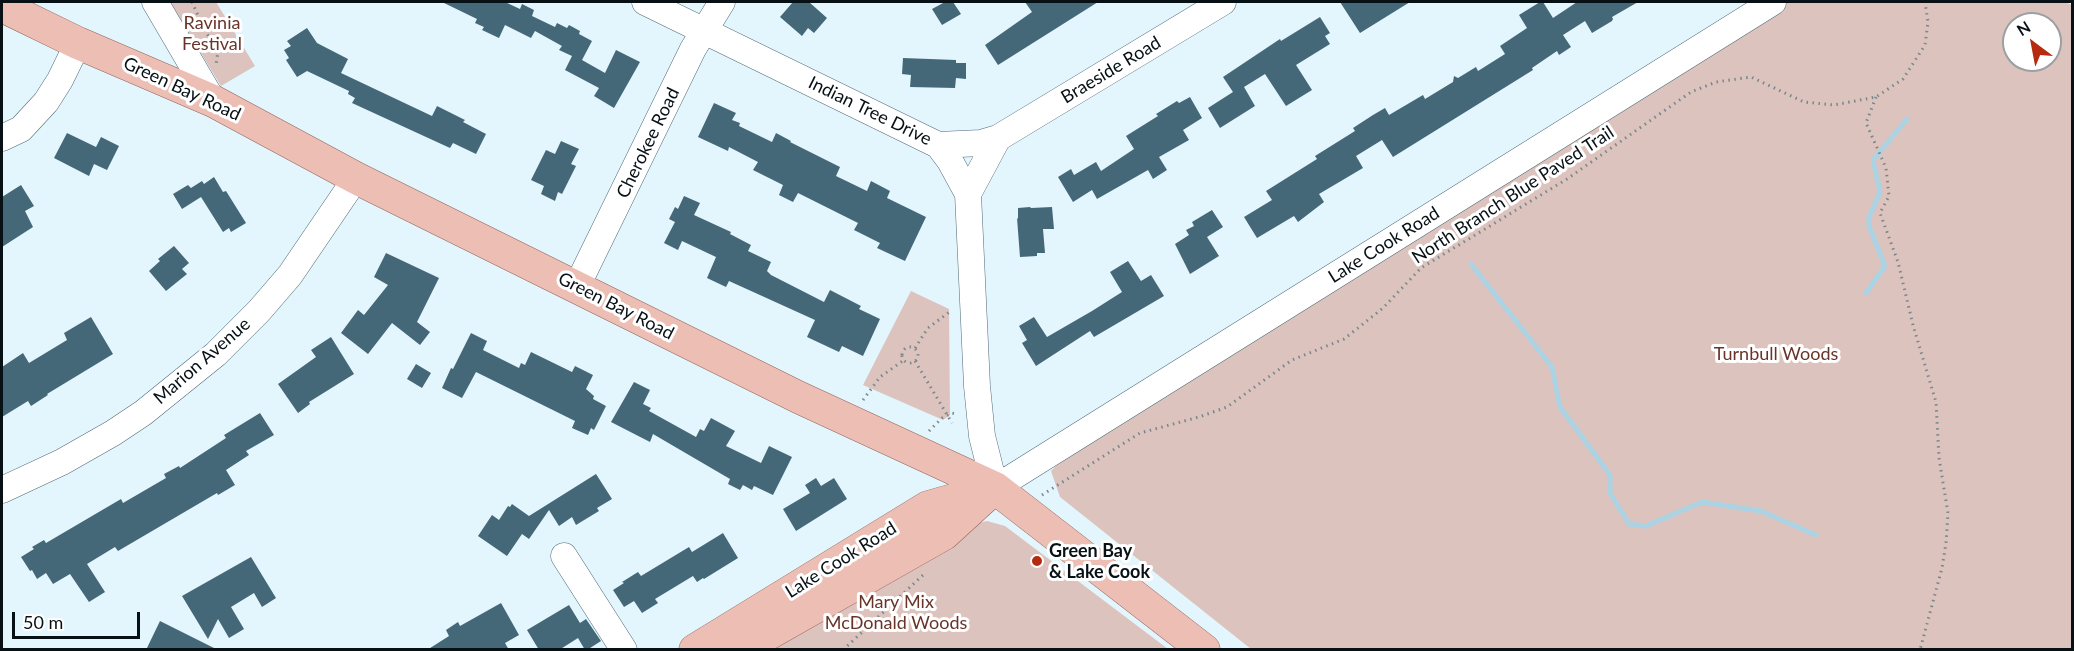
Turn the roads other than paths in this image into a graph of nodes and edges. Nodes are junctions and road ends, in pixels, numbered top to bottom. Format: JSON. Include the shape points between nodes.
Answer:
{"nodes":[{"id":1,"x":155,"y":2,"type":"edge"},
{"id":2,"x":645,"y":2,"type":"edge"},
{"id":3,"x":722,"y":2,"type":"edge"},
{"id":4,"x":1223,"y":2,"type":"edge"},
{"id":5,"x":1773,"y":2,"type":"edge"},
{"id":6,"x":2,"y":6,"type":"edge"},
{"id":7,"x":704,"y":32,"type":"junction"},
{"id":8,"x":78,"y":43,"type":"junction"},
{"id":9,"x":213,"y":101,"type":"junction"},
{"id":10,"x":2,"y":138,"type":"edge"},
{"id":11,"x":998,"y":138,"type":"junction"},
{"id":12,"x":938,"y":145,"type":"junction"},
{"id":13,"x":356,"y":178,"type":"junction"},
{"id":14,"x":968,"y":194,"type":"junction"},
{"id":15,"x":577,"y":286,"type":"junction"},
{"id":16,"x":995,"y":488,"type":"junction"},
{"id":17,"x":2,"y":490,"type":"edge"},
{"id":18,"x":564,"y":556,"type":"dead end"},
{"id":19,"x":624,"y":650,"type":"edge"},
{"id":20,"x":695,"y":650,"type":"edge"},
{"id":21,"x":740,"y":650,"type":"edge"},
{"id":22,"x":1204,"y":650,"type":"edge"}],
"edges":[{"from":1,"to":9,"type":"street"},
{"from":2,"to":7,"type":"street","name":"Indian Tree Drive"},
{"from":3,"to":7,"type":"street","name":"Cherokee Road"},
{"from":4,"to":11,"type":"street","name":"Braeside Road"},
{"from":5,"to":16,"type":"street","name":"Lake Cook Road"},
{"from":6,"to":8,"type":"main road","name":"Green Bay Road"},
{"from":7,"to":12,"type":"street","name":"Indian Tree Drive"},
{"from":7,"to":15,"type":"street","name":"Cherokee Road"},
{"from":8,"to":9,"type":"main road","name":"Green Bay Road"},
{"from":8,"to":10,"type":"street","via":[[46,102],[21,129]]},
{"from":9,"to":13,"type":"main road","name":"Green Bay Road"},
{"from":11,"to":12,"type":"street","name":"Braeside Road"},
{"from":11,"to":14,"type":"street"},
{"from":12,"to":14,"type":"street","name":"Indian Tree Drive"},
{"from":13,"to":15,"type":"main road","name":"Green Bay Road"},
{"from":13,"to":17,"type":"street","name":"Marion Avenue","via":[[290,275],[216,354],[114,433]]},
{"from":14,"to":16,"type":"street","name":"Indian Tree Drive","via":[[977,386],[982,436]]},
{"from":15,"to":16,"type":"main road","name":"Green Bay Road","via":[[798,397]]},
{"from":16,"to":20,"type":"main road","name":"Lake Cook Road","via":[[928,507]]},
{"from":16,"to":21,"type":"main road","name":"Lake Cook Road","via":[[944,534]]},
{"from":16,"to":22,"type":"main road","name":"Green Bay Road"},
{"from":18,"to":19,"type":"street"}]}
